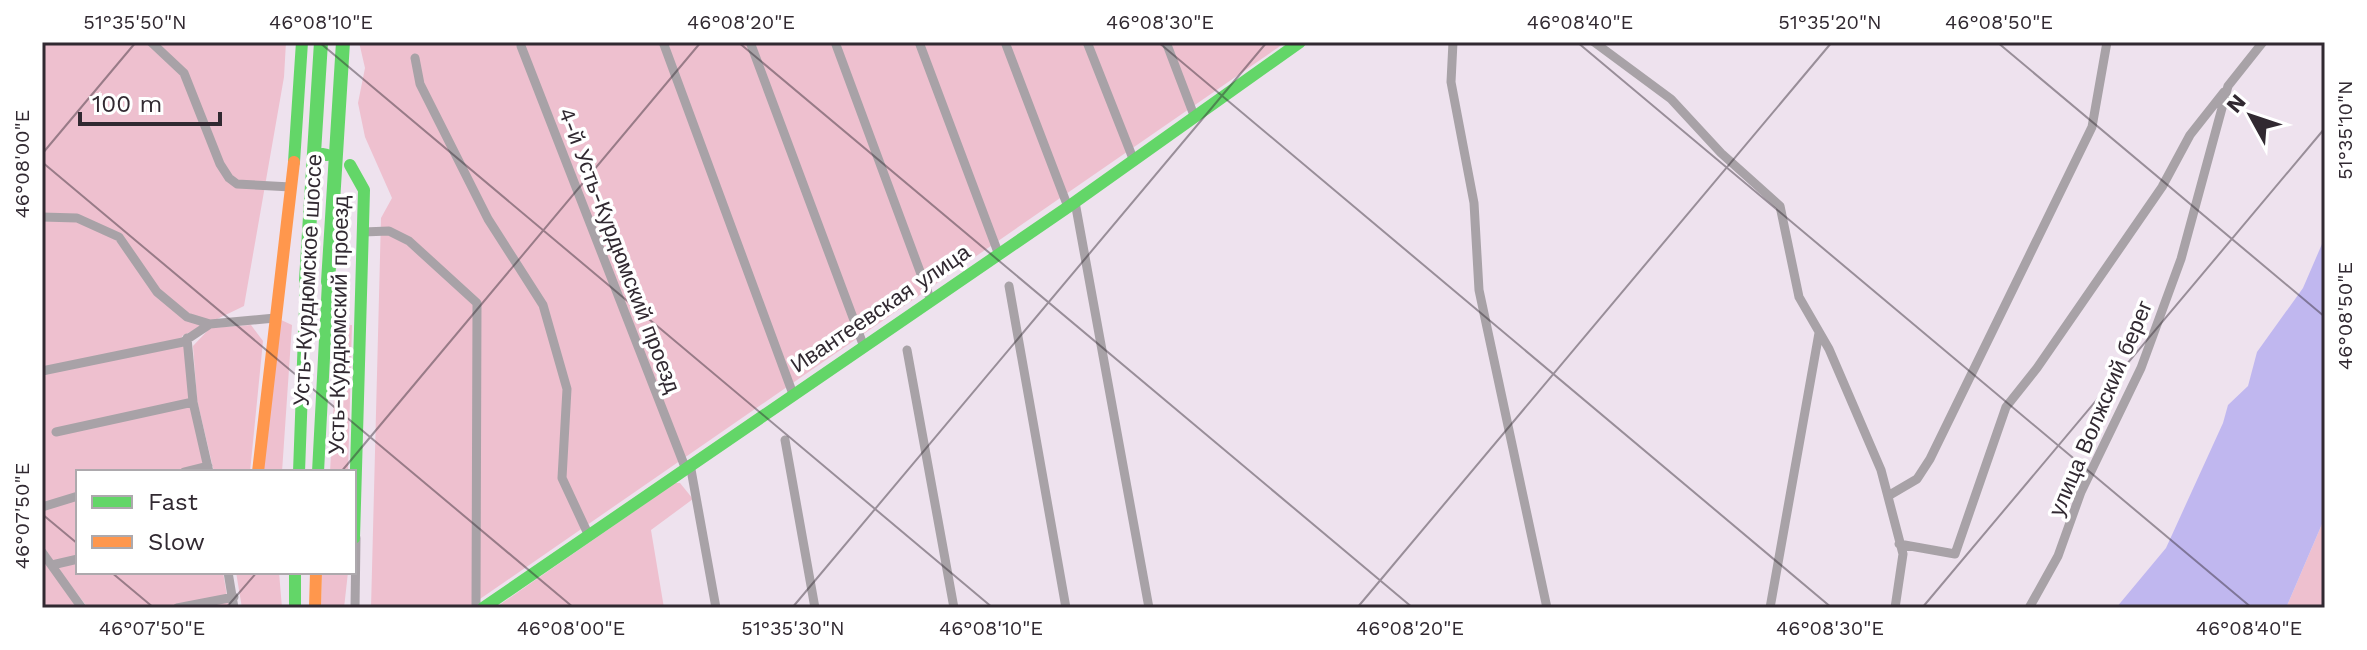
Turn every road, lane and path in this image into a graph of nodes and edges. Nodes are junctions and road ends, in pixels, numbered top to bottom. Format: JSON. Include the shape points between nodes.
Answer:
{"nodes":[{"id":1,"x":151,"y":42,"type":"edge"},
{"id":2,"x":302,"y":42,"type":"edge"},
{"id":3,"x":321,"y":42,"type":"edge"},
{"id":4,"x":343,"y":42,"type":"edge"},
{"id":5,"x":663,"y":42,"type":"edge"},
{"id":6,"x":750,"y":42,"type":"edge"},
{"id":7,"x":835,"y":42,"type":"edge"},
{"id":8,"x":919,"y":42,"type":"edge"},
{"id":9,"x":1005,"y":42,"type":"edge"},
{"id":10,"x":1087,"y":42,"type":"edge"},
{"id":11,"x":1166,"y":42,"type":"edge"},
{"id":12,"x":1300,"y":42,"type":"edge"},
{"id":13,"x":1453,"y":42,"type":"edge"},
{"id":14,"x":1594,"y":42,"type":"edge"},
{"id":15,"x":2107,"y":42,"type":"edge"},
{"id":16,"x":2263,"y":42,"type":"edge"},
{"id":17,"x":521,"y":46,"type":"dead end"},
{"id":18,"x":415,"y":58,"type":"dead end"},
{"id":19,"x":2228,"y":86,"type":"junction"},
{"id":20,"x":1195,"y":118,"type":"junction"},
{"id":21,"x":1134,"y":161,"type":"junction"},
{"id":22,"x":350,"y":165,"type":"dead end"},
{"id":23,"x":291,"y":187,"type":"junction"},
{"id":24,"x":1072,"y":204,"type":"junction"},
{"id":25,"x":42,"y":217,"type":"edge"},
{"id":26,"x":363,"y":232,"type":"junction"},
{"id":27,"x":999,"y":255,"type":"junction"},
{"id":28,"x":1009,"y":286,"type":"dead end"},
{"id":29,"x":931,"y":301,"type":"junction"},
{"id":30,"x":275,"y":318,"type":"junction"},
{"id":31,"x":210,"y":324,"type":"junction"},
{"id":32,"x":1819,"y":333,"type":"junction"},
{"id":33,"x":187,"y":338,"type":"junction"},
{"id":34,"x":864,"y":347,"type":"junction"},
{"id":35,"x":907,"y":350,"type":"dead end"},
{"id":36,"x":42,"y":371,"type":"edge"},
{"id":37,"x":793,"y":394,"type":"junction"},
{"id":38,"x":193,"y":402,"type":"junction"},
{"id":39,"x":56,"y":432,"type":"dead end"},
{"id":40,"x":785,"y":440,"type":"dead end"},
{"id":41,"x":688,"y":466,"type":"junction"},
{"id":42,"x":209,"y":469,"type":"edge"},
{"id":43,"x":258,"y":470,"type":"edge"},
{"id":44,"x":299,"y":470,"type":"edge"},
{"id":45,"x":318,"y":470,"type":"edge"},
{"id":46,"x":1888,"y":496,"type":"junction"},
{"id":47,"x":76,"y":497,"type":"edge"},
{"id":48,"x":356,"y":500,"type":"edge"},
{"id":49,"x":42,"y":507,"type":"edge"},
{"id":50,"x":589,"y":536,"type":"junction"},
{"id":51,"x":1899,"y":544,"type":"junction"},
{"id":52,"x":42,"y":552,"type":"edge"},
{"id":53,"x":76,"y":559,"type":"edge"},
{"id":54,"x":52,"y":565,"type":"junction"},
{"id":55,"x":228,"y":574,"type":"edge"},
{"id":56,"x":316,"y":574,"type":"edge"},
{"id":57,"x":355,"y":574,"type":"edge"},
{"id":58,"x":292,"y":576,"type":"edge"},
{"id":59,"x":234,"y":597,"type":"junction"},
{"id":60,"x":82,"y":608,"type":"edge"},
{"id":61,"x":177,"y":608,"type":"edge"},
{"id":62,"x":234,"y":608,"type":"edge"},
{"id":63,"x":295,"y":608,"type":"edge"},
{"id":64,"x":315,"y":608,"type":"edge"},
{"id":65,"x":355,"y":608,"type":"edge"},
{"id":66,"x":476,"y":608,"type":"edge"},
{"id":67,"x":483,"y":608,"type":"edge"},
{"id":68,"x":716,"y":608,"type":"edge"},
{"id":69,"x":815,"y":608,"type":"edge"},
{"id":70,"x":954,"y":608,"type":"edge"},
{"id":71,"x":1066,"y":608,"type":"edge"},
{"id":72,"x":1149,"y":608,"type":"edge"},
{"id":73,"x":1547,"y":608,"type":"edge"},
{"id":74,"x":1770,"y":608,"type":"edge"},
{"id":75,"x":1895,"y":608,"type":"edge"},
{"id":76,"x":2029,"y":608,"type":"edge"}],
"edges":[{"from":1,"to":23,"type":"street","via":[[184,73],[229,178],[237,184]]},
{"from":2,"to":23,"type":"street","via":[[300,153]]},
{"from":3,"to":44,"type":"street","name":"Усть-Курдюмское шоссе","bridge":true},
{"from":4,"to":45,"type":"street","name":"Усть-Курдюмское шоссе","bridge":true},
{"from":5,"to":37,"type":"street"},
{"from":6,"to":34,"type":"street"},
{"from":7,"to":29,"type":"street"},
{"from":8,"to":27,"type":"street"},
{"from":9,"to":24,"type":"street"},
{"from":10,"to":21,"type":"street"},
{"from":11,"to":20,"type":"street"},
{"from":12,"to":20,"type":"street","name":"Ивантеевская улица"},
{"from":13,"to":73,"type":"street","via":[[1451,82],[1474,203],[1479,290]]},
{"from":14,"to":32,"type":"street","via":[[1671,99],[1780,206],[1799,297]]},
{"from":15,"to":46,"type":"street","via":[[2092,127],[1930,459],[1917,479]]},
{"from":16,"to":19,"type":"street","name":"улица Волжский берег"},
{"from":17,"to":41,"type":"street","name":"4-й Усть-Курдюмский проезд"},
{"from":18,"to":50,"type":"street","via":[[420,84],[482,206],[543,305],[567,389],[562,478]]},
{"from":19,"to":51,"type":"street","via":[[2006,407],[1955,554]]},
{"from":19,"to":76,"type":"street","name":"улица Волжский берег","via":[[2181,259],[2141,368],[2081,492],[2058,556]]},
{"from":20,"to":21,"type":"street","name":"Ивантеевская улица"},
{"from":21,"to":24,"type":"street","name":"Ивантеевская улица"},
{"from":22,"to":26,"type":"street","name":"Усть-Курдюмский проезд","via":[[364,190]]},
{"from":23,"to":30,"type":"street"},
{"from":24,"to":27,"type":"street","name":"Ивантеевская улица"},
{"from":24,"to":72,"type":"street"},
{"from":25,"to":31,"type":"street","via":[[77,218],[119,237],[157,292],[187,317]]},
{"from":26,"to":48,"type":"street","name":"Усть-Курдюмский проезд"},
{"from":26,"to":66,"type":"street","via":[[389,231],[409,241],[477,303]]},
{"from":27,"to":29,"type":"street","name":"Ивантеевская улица"},
{"from":28,"to":71,"type":"street"},
{"from":29,"to":34,"type":"street","name":"Ивантеевская улица"},
{"from":30,"to":31,"type":"street"},
{"from":30,"to":43,"type":"street"},
{"from":31,"to":33,"type":"street"},
{"from":32,"to":46,"type":"street"},
{"from":32,"to":74,"type":"street"},
{"from":33,"to":36,"type":"street"},
{"from":33,"to":38,"type":"street"},
{"from":34,"to":37,"type":"street","name":"Ивантеевская улица"},
{"from":35,"to":70,"type":"street"},
{"from":37,"to":41,"type":"street","name":"Ивантеевская улица"},
{"from":38,"to":39,"type":"street"},
{"from":38,"to":42,"type":"street"},
{"from":40,"to":69,"type":"street"},
{"from":41,"to":50,"type":"street","name":"Ивантеевская улица"},
{"from":41,"to":68,"type":"street","name":"4-й Усть-Курдюмский проезд"},
{"from":46,"to":51,"type":"street"},
{"from":47,"to":49,"type":"street"},
{"from":50,"to":67,"type":"street","name":"Ивантеевская улица"},
{"from":51,"to":75,"type":"street","via":[[1903,554]]},
{"from":52,"to":54,"type":"street"},
{"from":53,"to":54,"type":"street"},
{"from":54,"to":60,"type":"street"},
{"from":55,"to":59,"type":"street"},
{"from":56,"to":64,"type":"street"},
{"from":57,"to":65,"type":"street"},
{"from":58,"to":63,"type":"street"},
{"from":59,"to":61,"type":"street"},
{"from":59,"to":62,"type":"street"}]}
